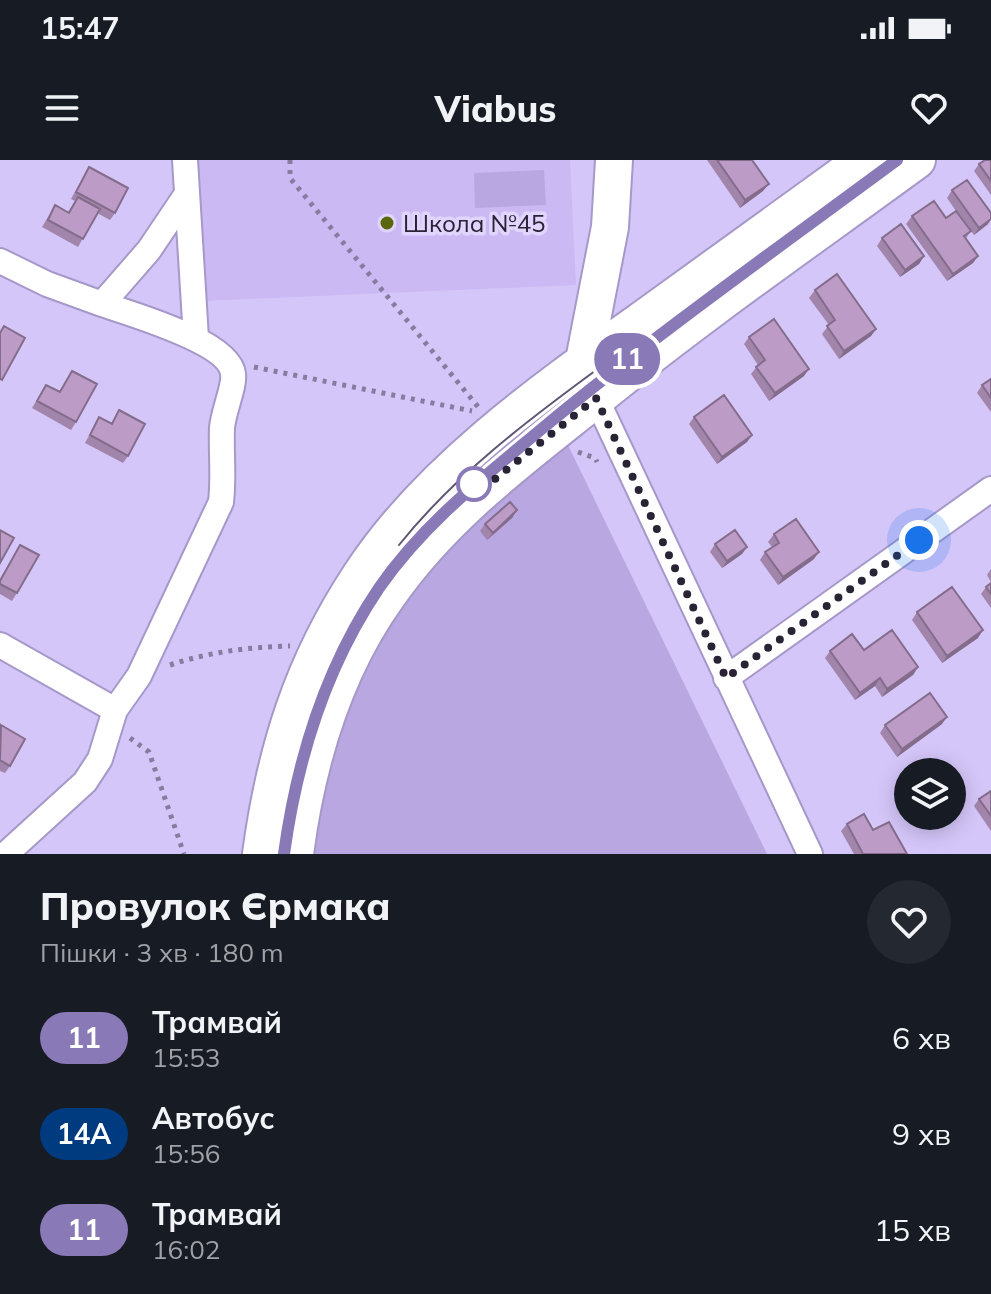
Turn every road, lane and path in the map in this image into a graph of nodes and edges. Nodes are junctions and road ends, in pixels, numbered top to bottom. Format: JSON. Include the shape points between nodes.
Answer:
{"nodes":[{"id":1,"x":185,"y":160,"type":"edge"},
{"id":2,"x":290,"y":160,"type":"edge"},
{"id":3,"x":614,"y":160,"type":"edge"},
{"id":4,"x":863,"y":160,"type":"edge"},
{"id":5,"x":917,"y":160,"type":"edge"},
{"id":6,"x":186,"y":195,"type":"junction"},
{"id":7,"x":0,"y":261,"type":"edge"},
{"id":8,"x":102,"y":304,"type":"junction"},
{"id":9,"x":196,"y":338,"type":"junction"},
{"id":10,"x":584,"y":361,"type":"junction"},
{"id":11,"x":230,"y":362,"type":"junction"},
{"id":12,"x":596,"y":398,"type":"junction"},
{"id":13,"x":991,"y":489,"type":"edge"},
{"id":14,"x":0,"y":645,"type":"edge"},
{"id":15,"x":299,"y":645,"type":"dead end"},
{"id":16,"x":139,"y":676,"type":"junction"},
{"id":17,"x":726,"y":678,"type":"junction"},
{"id":18,"x":115,"y":710,"type":"junction"},
{"id":19,"x":6,"y":854,"type":"edge"},
{"id":20,"x":184,"y":854,"type":"edge"},
{"id":21,"x":261,"y":854,"type":"edge"},
{"id":22,"x":295,"y":854,"type":"edge"},
{"id":23,"x":810,"y":854,"type":"edge"}],
"edges":[{"from":1,"to":6,"type":"street"},
{"from":2,"to":11,"type":"path","via":[[290,178],[483,413]]},
{"from":3,"to":10,"type":"main road","via":[[610,227]]},
{"from":4,"to":10,"type":"main road"},
{"from":5,"to":12,"type":"main road"},
{"from":6,"to":8,"type":"street","via":[[149,250]]},
{"from":6,"to":9,"type":"street"},
{"from":7,"to":8,"type":"street"},
{"from":8,"to":9,"type":"street"},
{"from":9,"to":11,"type":"street"},
{"from":10,"to":12,"type":"main road"},
{"from":10,"to":21,"type":"main road","via":[[482,443],[416,505],[360,575],[316,654],[288,722],[269,793]]},
{"from":11,"to":16,"type":"street","via":[[234,377],[222,428],[221,502]]},
{"from":12,"to":17,"type":"street"},
{"from":12,"to":22,"type":"main road","via":[[480,491],[388,594],[346,668],[320,733],[302,800]]},
{"from":13,"to":17,"type":"street"},
{"from":14,"to":18,"type":"street"},
{"from":15,"to":16,"type":"path","via":[[231,650]]},
{"from":16,"to":18,"type":"street"},
{"from":17,"to":23,"type":"street"},
{"from":18,"to":19,"type":"street","via":[[100,759],[85,782]]},
{"from":18,"to":20,"type":"path","via":[[128,737],[149,752]]}]}
